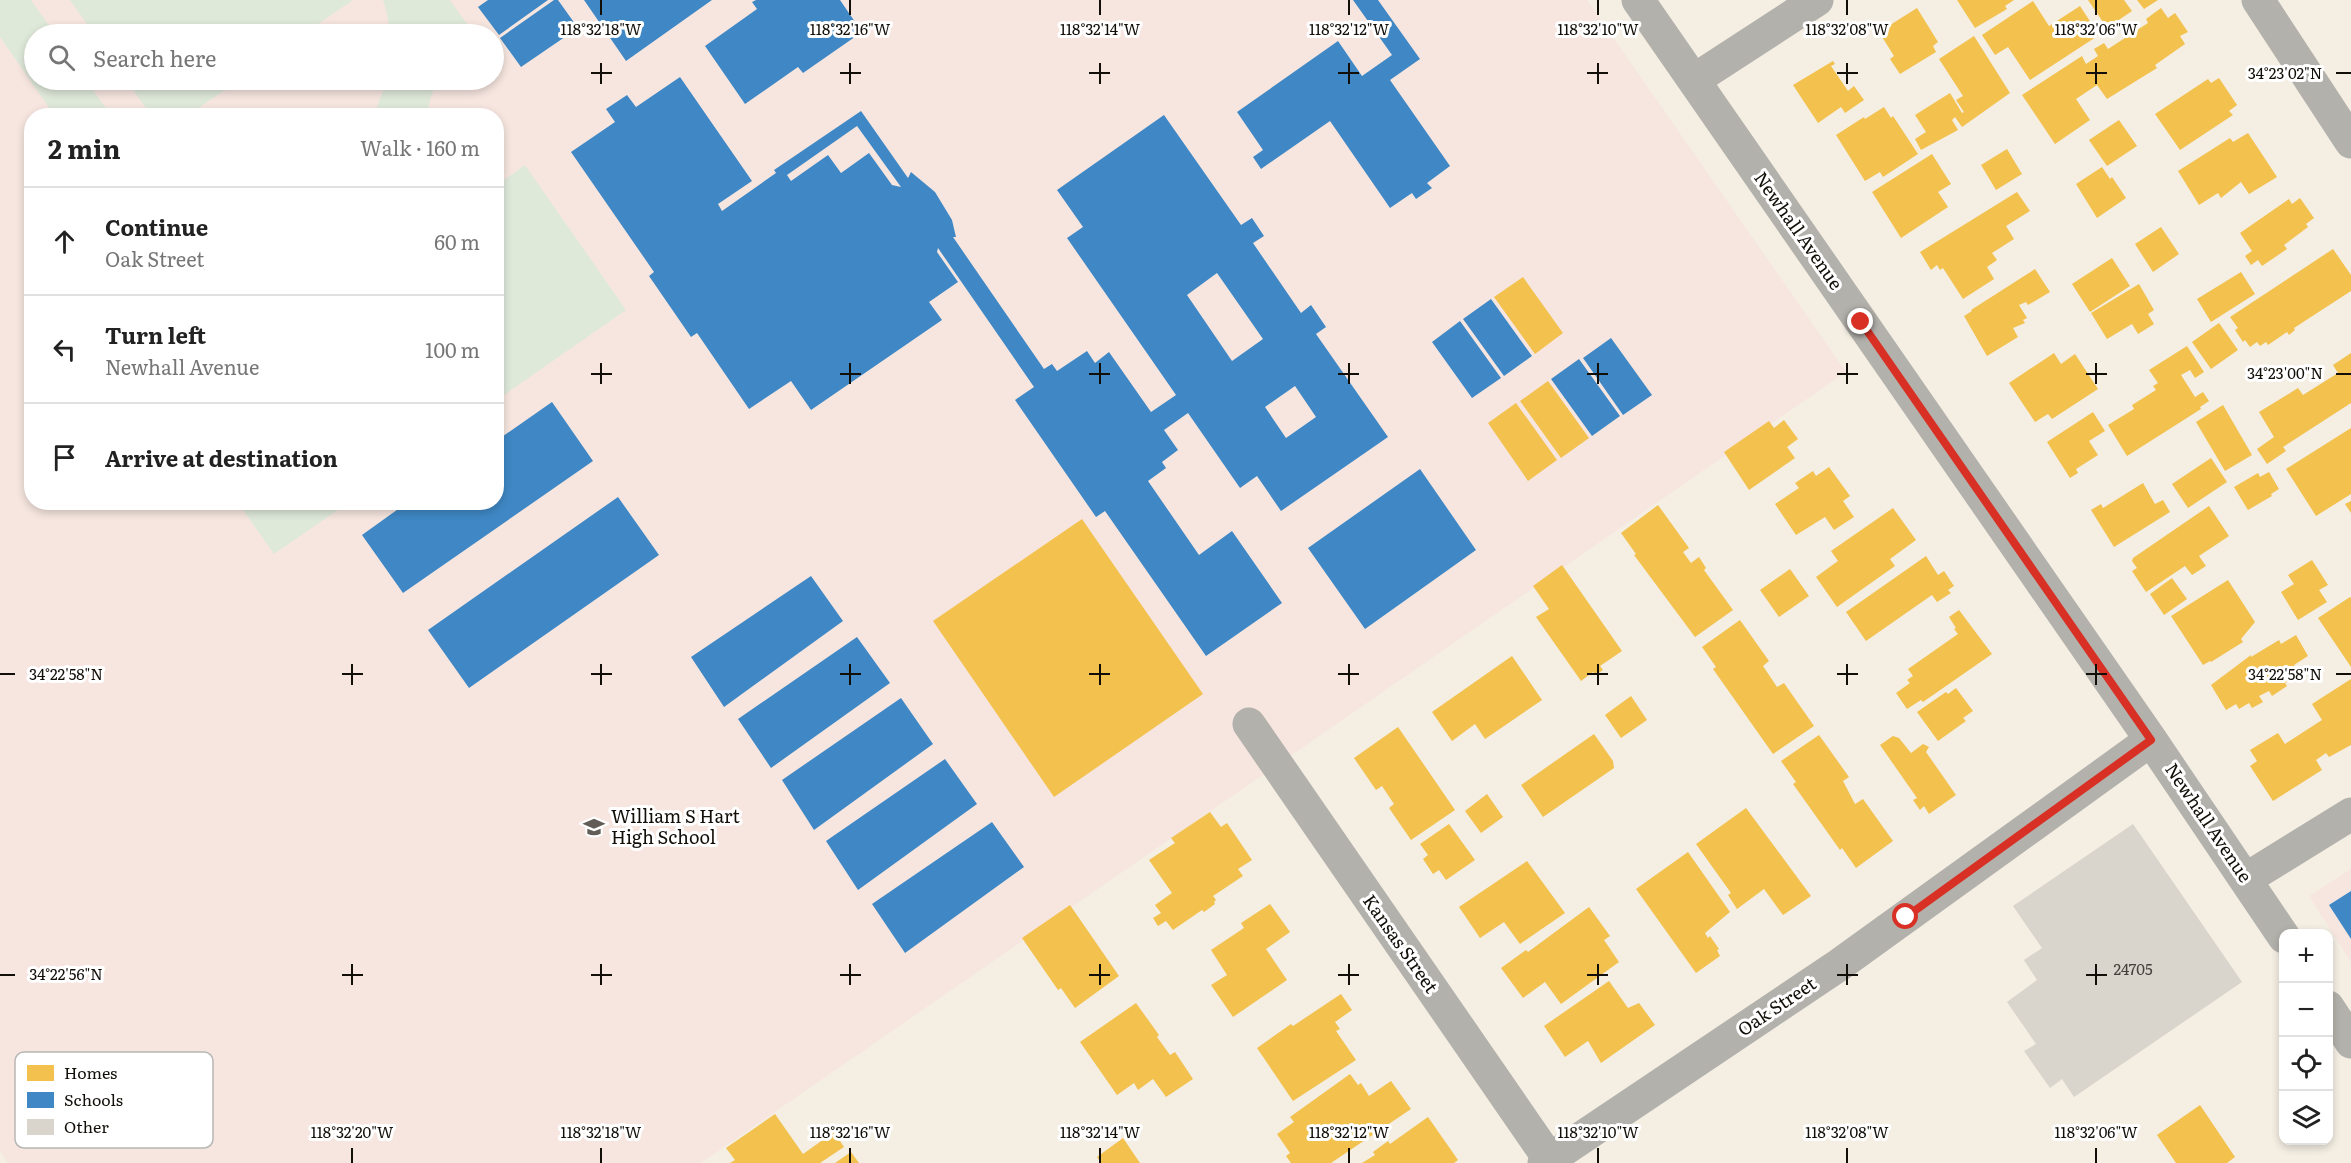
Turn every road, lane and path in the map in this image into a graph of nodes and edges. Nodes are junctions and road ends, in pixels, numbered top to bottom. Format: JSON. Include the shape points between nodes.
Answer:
{"nodes":[{"id":1,"x":1638,"y":0,"type":"edge"},
{"id":2,"x":1817,"y":0,"type":"edge"},
{"id":3,"x":2258,"y":0,"type":"edge"},
{"id":4,"x":1694,"y":80,"type":"junction"},
{"id":5,"x":2351,"y":142,"type":"edge"},
{"id":6,"x":1249,"y":723,"type":"dead end"},
{"id":7,"x":2151,"y":740,"type":"junction"},
{"id":8,"x":2351,"y":814,"type":"edge"},
{"id":9,"x":2246,"y":879,"type":"junction"},
{"id":10,"x":2279,"y":931,"type":"edge"},
{"id":11,"x":2333,"y":1015,"type":"edge"},
{"id":12,"x":2351,"y":1042,"type":"edge"},
{"id":13,"x":1549,"y":1162,"type":"edge"}],
"edges":[{"from":1,"to":4,"type":"street","name":"Newhall Avenue"},
{"from":2,"to":4,"type":"street"},
{"from":3,"to":5,"type":"street"},
{"from":4,"to":7,"type":"street","name":"Newhall Avenue"},
{"from":6,"to":13,"type":"street","name":"Kansas Street"},
{"from":7,"to":9,"type":"street","name":"Newhall Avenue"},
{"from":7,"to":13,"type":"street","name":"Oak Street","via":[[1839,965]]},
{"from":8,"to":9,"type":"street"},
{"from":9,"to":10,"type":"street","name":"Newhall Avenue"},
{"from":11,"to":12,"type":"street"}]}
